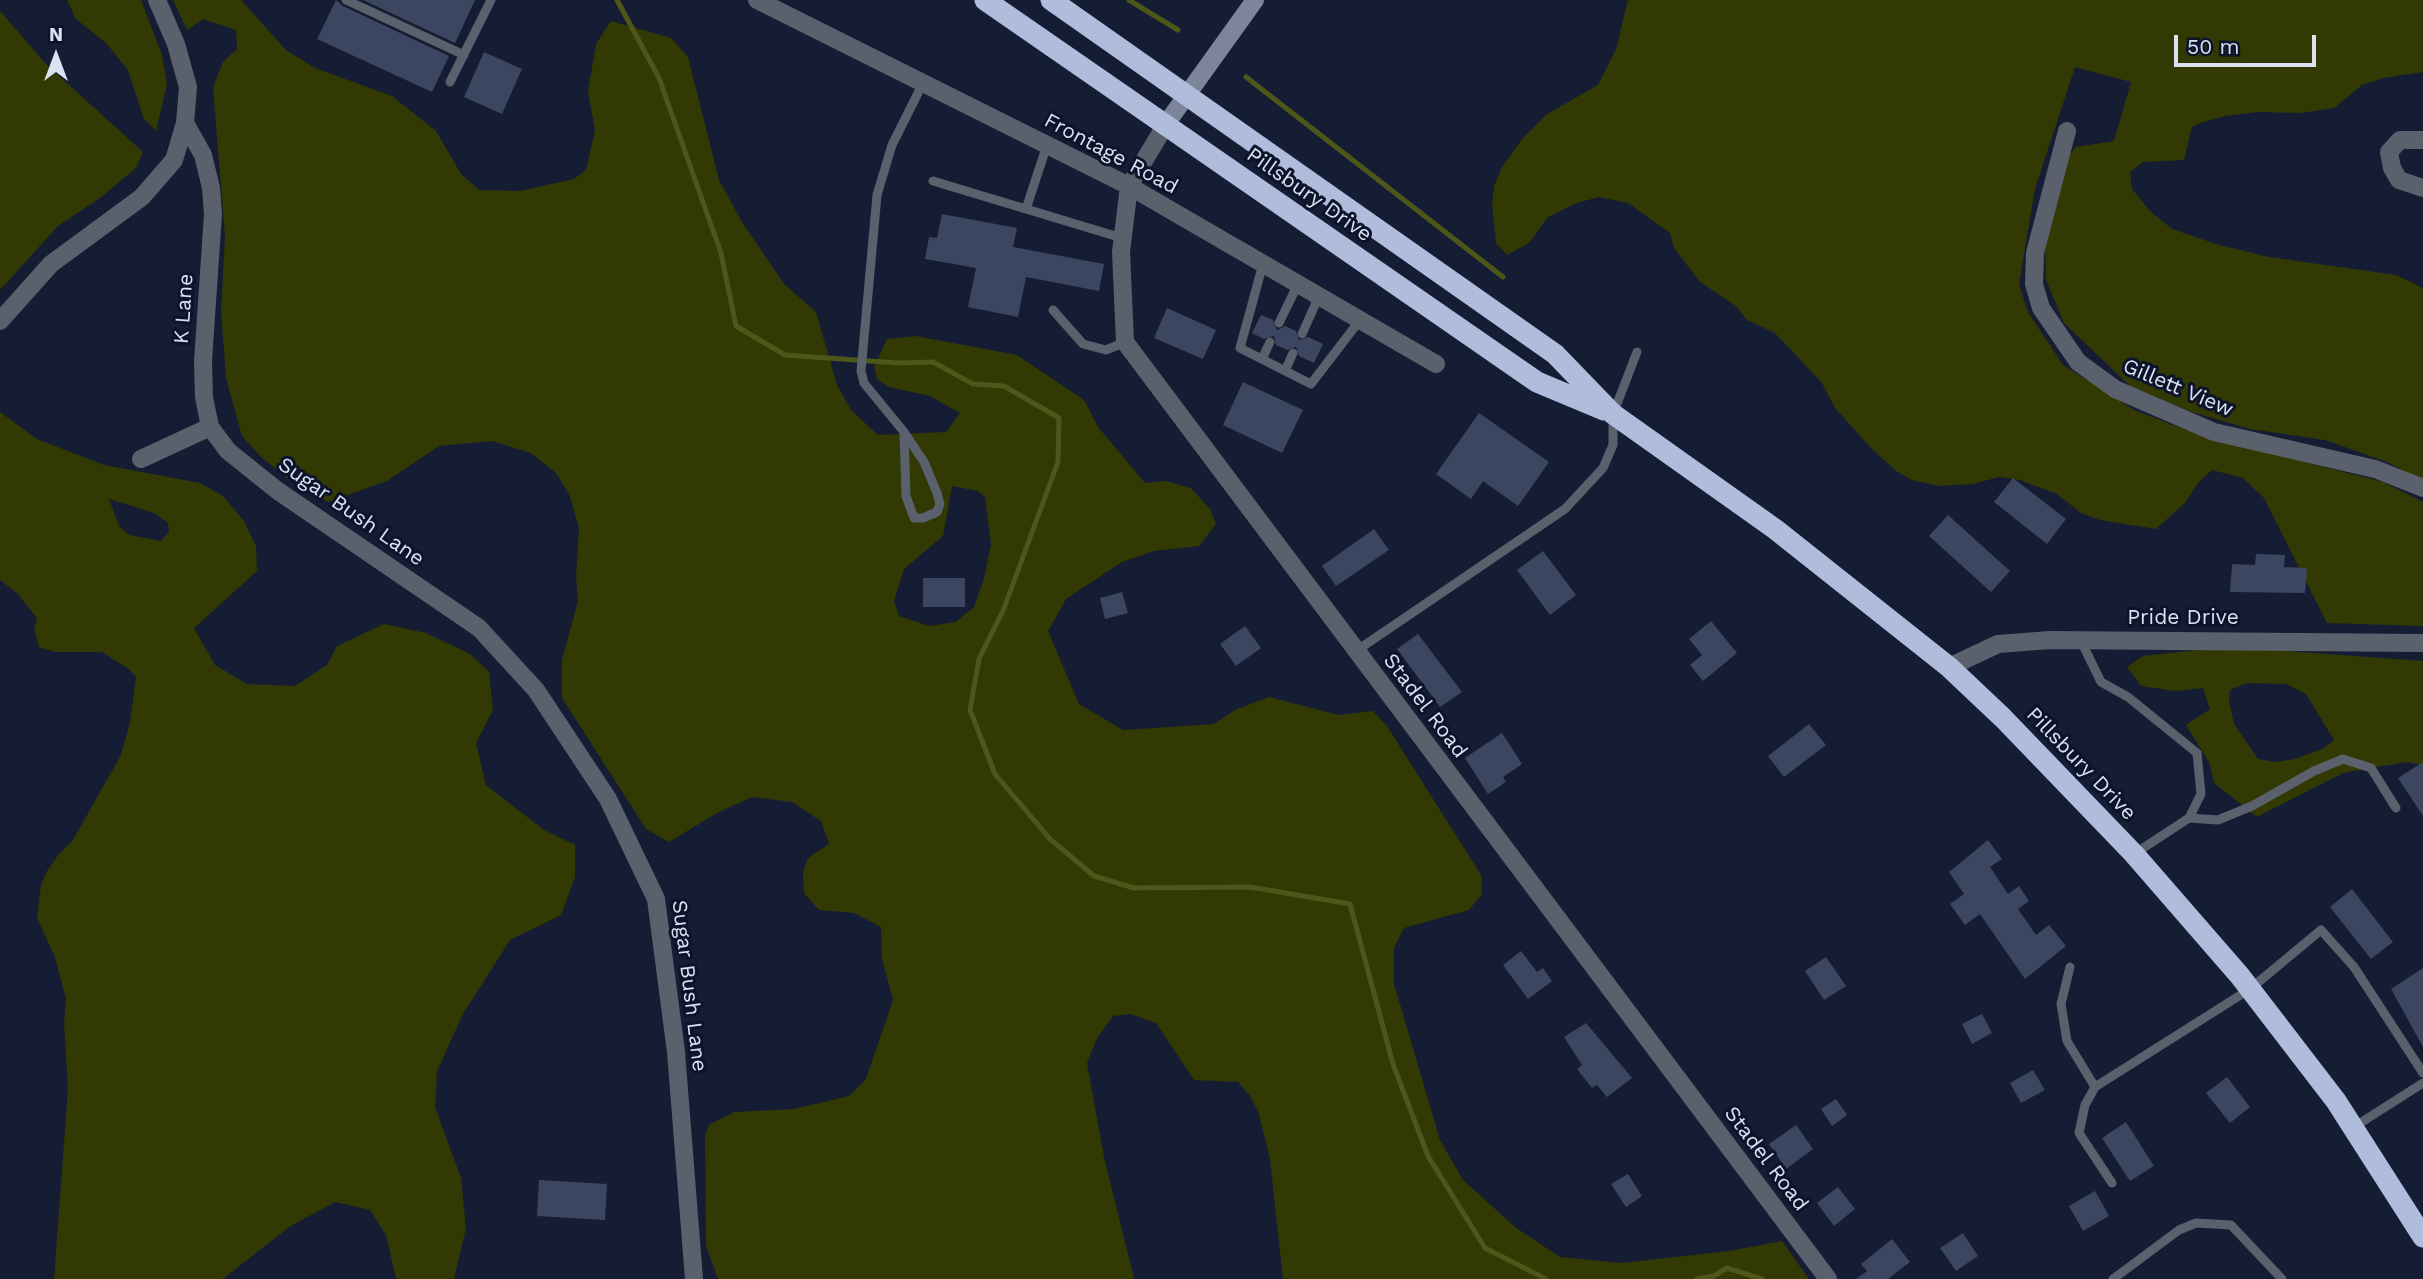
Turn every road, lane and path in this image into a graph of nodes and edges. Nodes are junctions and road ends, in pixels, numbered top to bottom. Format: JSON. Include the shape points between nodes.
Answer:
{"nodes":[{"id":1,"x":157,"y":0,"type":"edge"},
{"id":2,"x":346,"y":0,"type":"edge"},
{"id":3,"x":491,"y":0,"type":"edge"},
{"id":4,"x":757,"y":0,"type":"edge"},
{"id":5,"x":985,"y":0,"type":"edge"},
{"id":6,"x":1051,"y":0,"type":"edge"},
{"id":7,"x":1255,"y":0,"type":"edge"},
{"id":8,"x":464,"y":55,"type":"junction"},
{"id":9,"x":450,"y":82,"type":"dead end"},
{"id":10,"x":923,"y":83,"type":"junction"},
{"id":11,"x":1186,"y":93,"type":"junction"},
{"id":12,"x":185,"y":123,"type":"junction"},
{"id":13,"x":1166,"y":124,"type":"junction"},
{"id":14,"x":2067,"y":131,"type":"dead end"},
{"id":15,"x":2423,"y":140,"type":"edge"},
{"id":16,"x":1047,"y":145,"type":"junction"},
{"id":17,"x":933,"y":181,"type":"dead end"},
{"id":18,"x":1129,"y":186,"type":"junction"},
{"id":19,"x":2423,"y":188,"type":"edge"},
{"id":20,"x":1026,"y":209,"type":"junction"},
{"id":21,"x":1122,"y":238,"type":"junction"},
{"id":22,"x":1264,"y":264,"type":"junction"},
{"id":23,"x":1298,"y":284,"type":"junction"},
{"id":24,"x":1318,"y":296,"type":"junction"},
{"id":25,"x":1053,"y":310,"type":"dead end"},
{"id":26,"x":1360,"y":320,"type":"junction"},
{"id":27,"x":0,"y":321,"type":"edge"},
{"id":28,"x":1279,"y":323,"type":"dead end"},
{"id":29,"x":1302,"y":334,"type":"dead end"},
{"id":30,"x":1125,"y":342,"type":"junction"},
{"id":31,"x":1270,"y":342,"type":"dead end"},
{"id":32,"x":1637,"y":352,"type":"dead end"},
{"id":33,"x":1293,"y":353,"type":"dead end"},
{"id":34,"x":1262,"y":359,"type":"junction"},
{"id":35,"x":1436,"y":364,"type":"dead end"},
{"id":36,"x":1285,"y":371,"type":"junction"},
{"id":37,"x":1613,"y":414,"type":"junction"},
{"id":38,"x":210,"y":427,"type":"junction"},
{"id":39,"x":904,"y":432,"type":"junction"},
{"id":40,"x":141,"y":459,"type":"dead end"},
{"id":41,"x":2423,"y":488,"type":"edge"},
{"id":42,"x":2081,"y":641,"type":"junction"},
{"id":43,"x":2423,"y":643,"type":"edge"},
{"id":44,"x":1356,"y":651,"type":"junction"},
{"id":45,"x":1949,"y":667,"type":"junction"},
{"id":46,"x":2396,"y":808,"type":"dead end"},
{"id":47,"x":2189,"y":818,"type":"junction"},
{"id":48,"x":2134,"y":854,"type":"junction"},
{"id":49,"x":2070,"y":967,"type":"dead end"},
{"id":50,"x":2250,"y":989,"type":"junction"},
{"id":51,"x":2423,"y":1073,"type":"edge"},
{"id":52,"x":2423,"y":1083,"type":"edge"},
{"id":53,"x":2095,"y":1087,"type":"junction"},
{"id":54,"x":2353,"y":1128,"type":"junction"},
{"id":55,"x":2112,"y":1183,"type":"dead end"},
{"id":56,"x":2423,"y":1237,"type":"edge"},
{"id":57,"x":694,"y":1279,"type":"edge"},
{"id":58,"x":1828,"y":1279,"type":"edge"},
{"id":59,"x":2113,"y":1279,"type":"edge"},
{"id":60,"x":2282,"y":1279,"type":"edge"}],
"edges":[{"from":1,"to":12,"type":"street","via":[[188,87]]},
{"from":2,"to":8,"type":"lane"},
{"from":3,"to":8,"type":"lane"},
{"from":4,"to":10,"type":"street","name":"Frontage Road"},
{"from":5,"to":13,"type":"highway","name":"Pillsbury Drive"},
{"from":6,"to":11,"type":"highway","name":"Pillsbury Drive"},
{"from":7,"to":11,"type":"main road"},
{"from":8,"to":9,"type":"lane"},
{"from":10,"to":16,"type":"street","name":"Frontage Road"},
{"from":10,"to":39,"type":"lane","via":[[891,145],[877,195],[862,348],[864,383]]},
{"from":11,"to":13,"type":"main road"},
{"from":11,"to":37,"type":"highway","name":"Pillsbury Drive","via":[[1555,354]]},
{"from":12,"to":27,"type":"street","via":[[174,160],[142,197],[51,264]]},
{"from":12,"to":38,"type":"street","name":"K Lane","via":[[203,155],[211,188],[203,361]]},
{"from":13,"to":18,"type":"street"},
{"from":13,"to":37,"type":"highway","name":"Pillsbury Drive","via":[[1536,382]]},
{"from":14,"to":41,"type":"street","name":"Gillett View","via":[[2035,253],[2034,284],[2041,308],[2078,362],[2115,388],[2214,432],[2375,469]]},
{"from":15,"to":19,"type":"street","via":[[2400,140],[2389,152],[2399,180]]},
{"from":16,"to":18,"type":"street","name":"Frontage Road"},
{"from":16,"to":20,"type":"lane"},
{"from":17,"to":20,"type":"lane"},
{"from":18,"to":21,"type":"street"},
{"from":18,"to":22,"type":"street","name":"Frontage Road"},
{"from":20,"to":21,"type":"lane"},
{"from":21,"to":30,"type":"street"},
{"from":22,"to":23,"type":"street","name":"Frontage Road"},
{"from":22,"to":34,"type":"lane","via":[[1240,348]]},
{"from":23,"to":24,"type":"street","name":"Frontage Road"},
{"from":23,"to":28,"type":"lane"},
{"from":24,"to":26,"type":"street","name":"Frontage Road"},
{"from":24,"to":29,"type":"lane"},
{"from":25,"to":30,"type":"lane","via":[[1083,344],[1106,350]]},
{"from":26,"to":35,"type":"street","name":"Frontage Road"},
{"from":26,"to":36,"type":"lane","via":[[1311,384]]},
{"from":30,"to":44,"type":"street","name":"Stadel Road"},
{"from":31,"to":34,"type":"lane"},
{"from":32,"to":37,"type":"lane"},
{"from":33,"to":36,"type":"lane"},
{"from":34,"to":36,"type":"lane"},
{"from":37,"to":44,"type":"lane","via":[[1613,445],[1603,468],[1565,509]]},
{"from":37,"to":45,"type":"highway","name":"Pillsbury Drive","via":[[1775,529]]},
{"from":38,"to":40,"type":"street"},
{"from":38,"to":57,"type":"street","name":"Sugar Bush Lane","via":[[228,451],[278,491],[479,628],[536,690],[608,799],[656,899],[676,1052]]},
{"from":39,"to":39,"type":"lane","via":[[924,462],[940,504],[937,512],[923,518],[914,518],[906,496]]},
{"from":42,"to":43,"type":"street","name":"Pride Drive"},
{"from":42,"to":45,"type":"street","name":"Pride Drive","via":[[1998,643]]},
{"from":42,"to":47,"type":"lane","via":[[2101,682],[2128,697],[2197,753],[2201,794]]},
{"from":44,"to":58,"type":"street","name":"Stadel Road"},
{"from":45,"to":48,"type":"highway","name":"Pillsbury Drive"},
{"from":46,"to":47,"type":"lane","via":[[2371,768],[2343,760],[2218,820]]},
{"from":47,"to":48,"type":"lane"},
{"from":48,"to":50,"type":"highway","name":"Pillsbury Drive"},
{"from":49,"to":53,"type":"lane","via":[[2061,1004],[2067,1041]]},
{"from":50,"to":51,"type":"lane","via":[[2321,930],[2354,967]]},
{"from":50,"to":53,"type":"lane"},
{"from":50,"to":54,"type":"highway","name":"Pillsbury Drive"},
{"from":52,"to":54,"type":"lane"},
{"from":53,"to":55,"type":"lane","via":[[2085,1105],[2079,1133]]},
{"from":54,"to":56,"type":"highway","name":"Pillsbury Drive"},
{"from":59,"to":60,"type":"lane","via":[[2179,1230],[2196,1223],[2231,1225]]}]}
